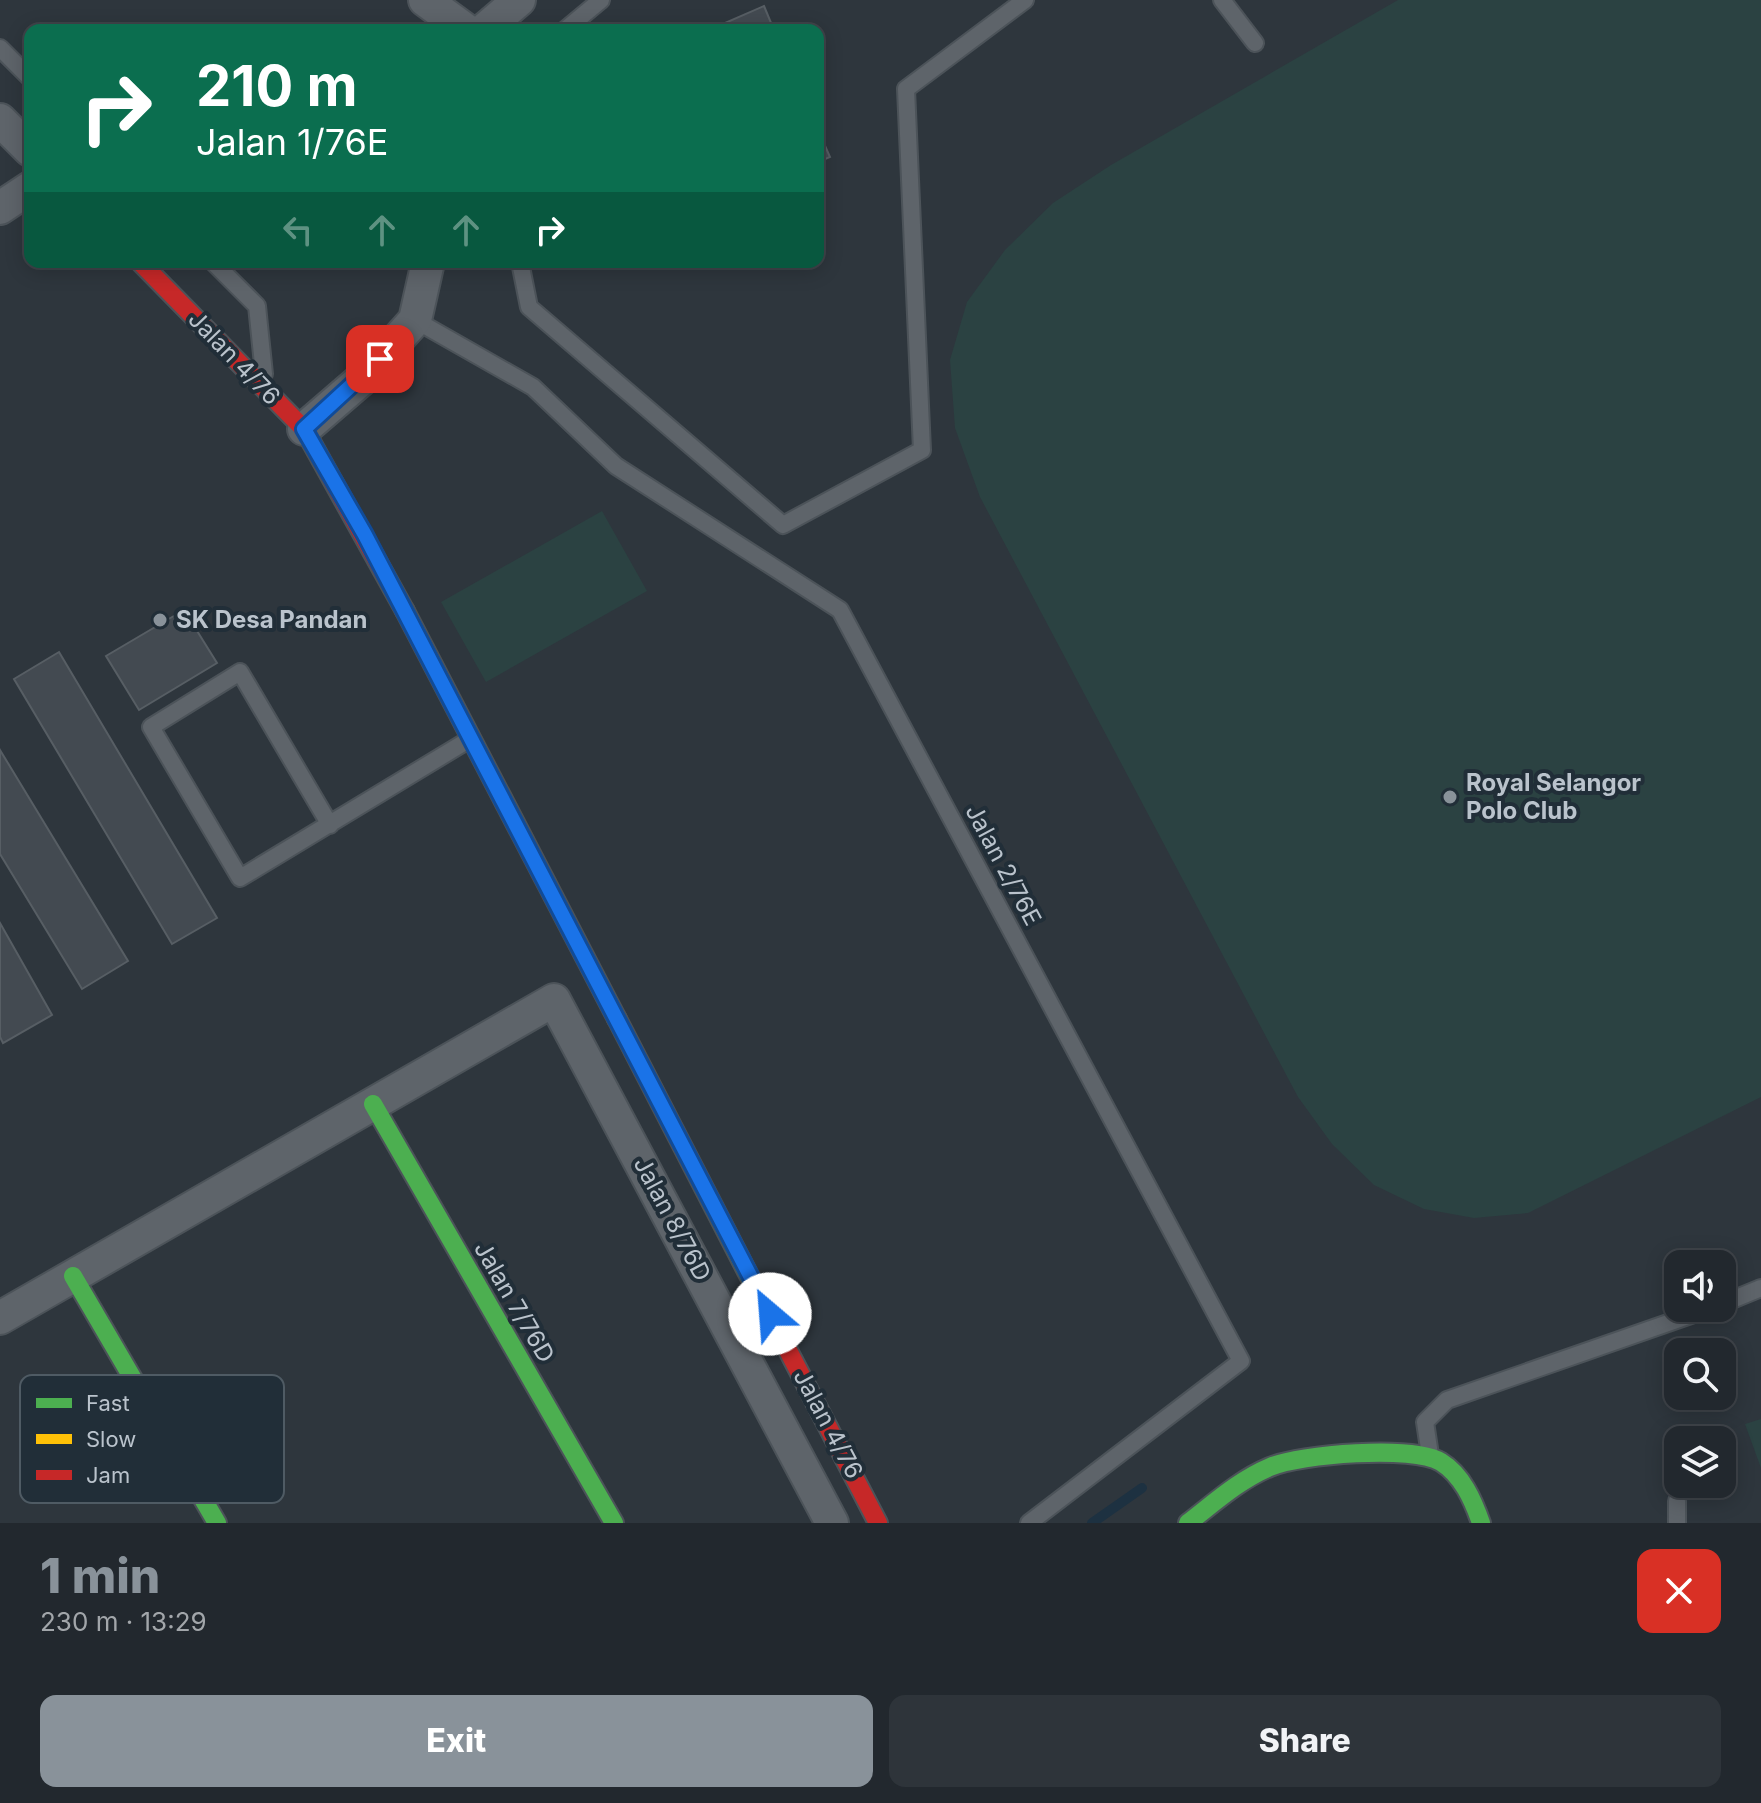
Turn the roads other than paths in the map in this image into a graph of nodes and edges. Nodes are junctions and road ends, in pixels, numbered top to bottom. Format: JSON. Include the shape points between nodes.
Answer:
{"nodes":[{"id":1,"x":425,"y":0,"type":"edge"},
{"id":2,"x":519,"y":0,"type":"edge"},
{"id":3,"x":601,"y":0,"type":"edge"},
{"id":4,"x":1025,"y":0,"type":"edge"},
{"id":5,"x":1222,"y":0,"type":"edge"},
{"id":6,"x":458,"y":24,"type":"edge"},
{"id":7,"x":491,"y":24,"type":"edge"},
{"id":8,"x":572,"y":24,"type":"edge"},
{"id":9,"x":1255,"y":43,"type":"dead end"},
{"id":10,"x":0,"y":48,"type":"edge"},
{"id":11,"x":24,"y":72,"type":"edge"},
{"id":12,"x":0,"y":120,"type":"edge"},
{"id":13,"x":24,"y":144,"type":"edge"},
{"id":14,"x":24,"y":192,"type":"edge"},
{"id":15,"x":0,"y":208,"type":"edge"},
{"id":16,"x":146,"y":268,"type":"edge"},
{"id":17,"x":219,"y":268,"type":"edge"},
{"id":18,"x":427,"y":268,"type":"edge"},
{"id":19,"x":521,"y":268,"type":"edge"},
{"id":20,"x":415,"y":320,"type":"junction"},
{"id":21,"x":265,"y":390,"type":"junction"},
{"id":22,"x":304,"y":429,"type":"junction"},
{"id":23,"x":471,"y":739,"type":"junction"},
{"id":24,"x":330,"y":825,"type":"junction"},
{"id":25,"x":373,"y":1104,"type":"junction"},
{"id":26,"x":73,"y":1276,"type":"junction"},
{"id":27,"x":1761,"y":1288,"type":"edge"},
{"id":28,"x":1736,"y":1298,"type":"edge"},
{"id":29,"x":0,"y":1318,"type":"edge"},
{"id":30,"x":1671,"y":1322,"type":"edge"},
{"id":31,"x":131,"y":1375,"type":"edge"},
{"id":32,"x":1430,"y":1456,"type":"junction"},
{"id":33,"x":1677,"y":1501,"type":"dead end"},
{"id":34,"x":205,"y":1503,"type":"edge"},
{"id":35,"x":217,"y":1523,"type":"edge"},
{"id":36,"x":614,"y":1523,"type":"edge"},
{"id":37,"x":832,"y":1523,"type":"edge"},
{"id":38,"x":878,"y":1523,"type":"edge"},
{"id":39,"x":1029,"y":1523,"type":"edge"},
{"id":40,"x":1188,"y":1523,"type":"edge"},
{"id":41,"x":1481,"y":1523,"type":"edge"},
{"id":42,"x":1677,"y":1523,"type":"edge"}],
"edges":[{"from":1,"to":6,"type":"street"},
{"from":2,"to":7,"type":"street"},
{"from":3,"to":8,"type":"lane"},
{"from":4,"to":19,"type":"lane","via":[[906,89],[922,450],[783,525],[529,307]]},
{"from":5,"to":9,"type":"lane"},
{"from":10,"to":11,"type":"lane"},
{"from":12,"to":13,"type":"street"},
{"from":14,"to":15,"type":"street"},
{"from":16,"to":21,"type":"street","name":"Jalan 4/76"},
{"from":17,"to":21,"type":"lane","via":[[257,306]]},
{"from":18,"to":20,"type":"street"},
{"from":20,"to":22,"type":"street","via":[[362,379]]},
{"from":20,"to":39,"type":"lane","name":"Jalan 2/76E","via":[[533,387],[616,466],[840,610],[1241,1361]]},
{"from":21,"to":22,"type":"street","name":"Jalan 4/76"},
{"from":22,"to":23,"type":"street","name":"Jalan 4/76"},
{"from":23,"to":24,"type":"lane"},
{"from":23,"to":38,"type":"street","name":"Jalan 4/76"},
{"from":24,"to":24,"type":"lane","via":[[240,672],[151,727],[240,878]]},
{"from":25,"to":26,"type":"street"},
{"from":25,"to":36,"type":"street","name":"Jalan 7/76D"},
{"from":25,"to":37,"type":"street","name":"Jalan 8/76D","via":[[554,1000]]},
{"from":26,"to":29,"type":"street"},
{"from":26,"to":31,"type":"street"},
{"from":27,"to":28,"type":"lane"},
{"from":30,"to":32,"type":"lane","via":[[1447,1400],[1425,1422]]},
{"from":32,"to":40,"type":"street","via":[[1305,1456],[1278,1463]]},
{"from":32,"to":41,"type":"street","via":[[1459,1476]]},
{"from":33,"to":42,"type":"lane"},
{"from":34,"to":35,"type":"street"}]}
